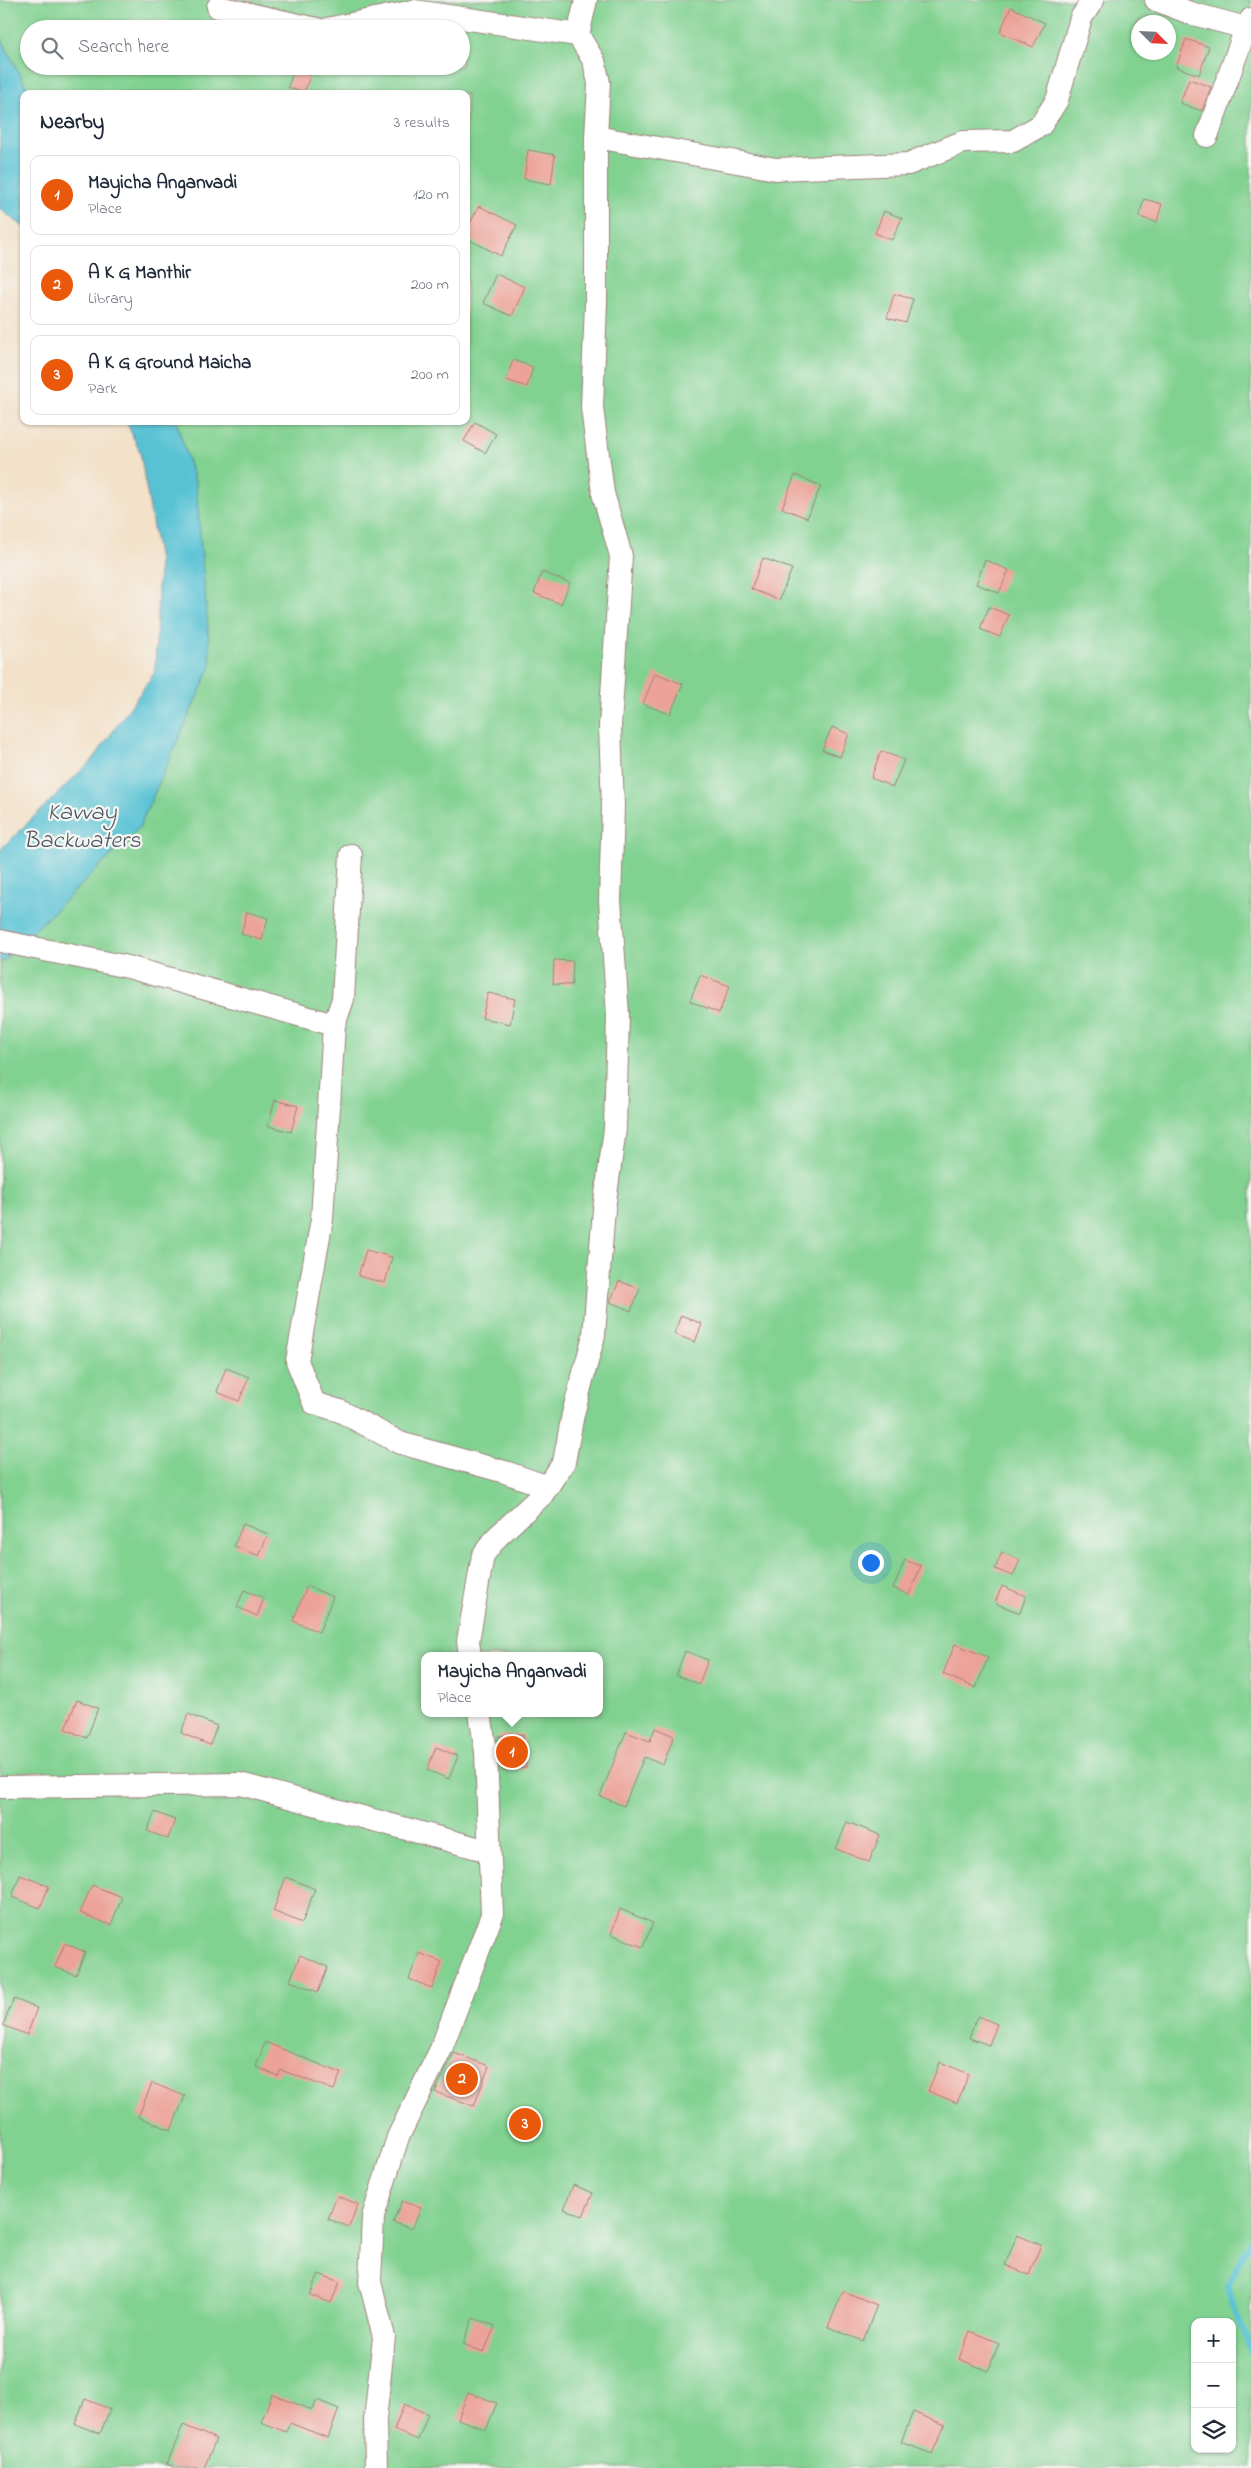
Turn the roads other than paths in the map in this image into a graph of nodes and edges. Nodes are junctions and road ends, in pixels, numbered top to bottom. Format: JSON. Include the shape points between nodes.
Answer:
{"nodes":[{"id":1,"x":586,"y":0,"type":"edge"},
{"id":2,"x":1093,"y":0,"type":"edge"},
{"id":3,"x":1156,"y":0,"type":"edge"},
{"id":4,"x":218,"y":6,"type":"dead end"},
{"id":5,"x":278,"y":20,"type":"edge"},
{"id":6,"x":370,"y":20,"type":"edge"},
{"id":7,"x":1248,"y":23,"type":"edge"},
{"id":8,"x":578,"y":36,"type":"junction"},
{"id":9,"x":1207,"y":136,"type":"dead end"},
{"id":10,"x":596,"y":137,"type":"junction"},
{"id":11,"x":351,"y":854,"type":"dead end"},
{"id":12,"x":0,"y":941,"type":"edge"},
{"id":13,"x":334,"y":1025,"type":"junction"},
{"id":14,"x":548,"y":1487,"type":"junction"},
{"id":15,"x":469,"y":1652,"type":"edge"},
{"id":16,"x":481,"y":1717,"type":"edge"},
{"id":17,"x":0,"y":1787,"type":"edge"},
{"id":18,"x":488,"y":1851,"type":"junction"},
{"id":19,"x":376,"y":2468,"type":"edge"}],
"edges":[{"from":1,"to":8,"type":"street"},
{"from":2,"to":10,"type":"street","via":[[1081,18],[1057,100],[1041,125],[1013,141],[963,142],[908,164],[776,169]]},
{"from":3,"to":7,"type":"street","via":[[1190,13]]},
{"from":4,"to":5,"type":"street"},
{"from":6,"to":8,"type":"street","via":[[414,11]]},
{"from":7,"to":9,"type":"street"},
{"from":8,"to":10,"type":"street","via":[[598,70]]},
{"from":10,"to":14,"type":"street","via":[[592,408],[603,493],[621,556],[610,726],[613,806],[610,900],[618,1015],[615,1129],[604,1209],[594,1335],[564,1462]]},
{"from":11,"to":13,"type":"street","via":[[343,999]]},
{"from":12,"to":13,"type":"street","via":[[128,967]]},
{"from":13,"to":14,"type":"street","via":[[322,1219],[297,1361],[302,1378],[314,1403],[340,1411],[400,1443]]},
{"from":14,"to":15,"type":"street","via":[[483,1555],[468,1641]]},
{"from":16,"to":18,"type":"street","via":[[486,1752]]},
{"from":17,"to":18,"type":"street","via":[[240,1784]]},
{"from":18,"to":19,"type":"street","via":[[492,1914],[441,2049],[398,2137],[374,2217],[370,2282],[384,2337],[375,2420]]}]}
